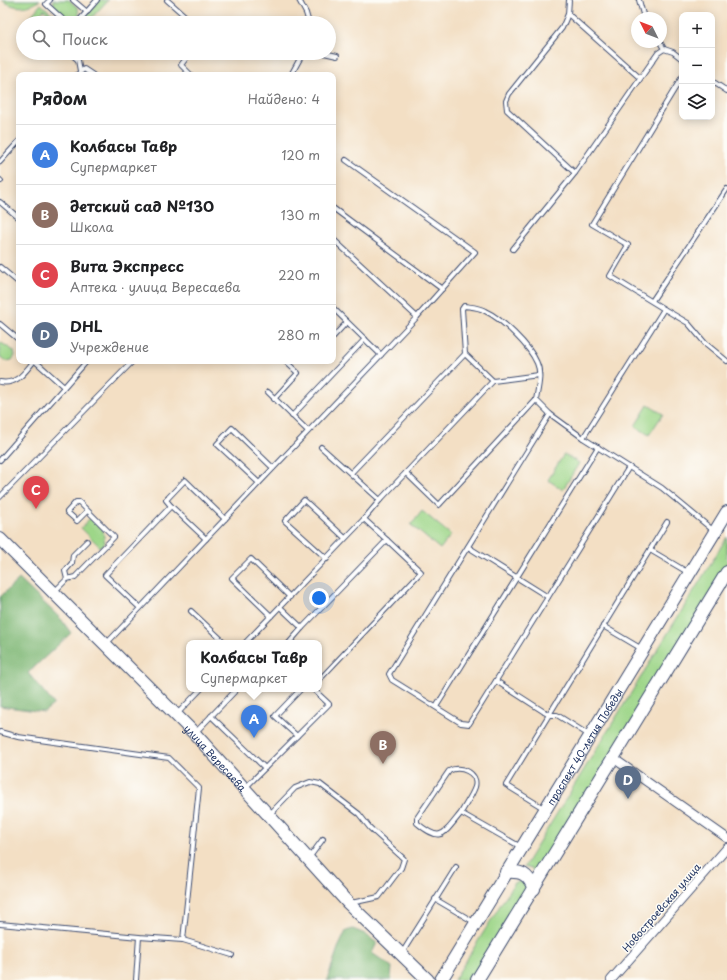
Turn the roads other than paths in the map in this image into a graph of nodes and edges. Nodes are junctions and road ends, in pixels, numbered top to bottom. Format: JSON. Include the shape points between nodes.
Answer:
{"nodes":[{"id":1,"x":50,"y":0,"type":"edge"},
{"id":2,"x":73,"y":0,"type":"edge"},
{"id":3,"x":97,"y":0,"type":"edge"},
{"id":4,"x":167,"y":0,"type":"edge"},
{"id":5,"x":299,"y":0,"type":"edge"},
{"id":6,"x":569,"y":0,"type":"edge"},
{"id":7,"x":639,"y":0,"type":"edge"},
{"id":8,"x":87,"y":12,"type":"junction"},
{"id":9,"x":642,"y":12,"type":"edge"},
{"id":10,"x":568,"y":14,"type":"junction"},
{"id":11,"x":59,"y":16,"type":"edge"},
{"id":12,"x":83,"y":16,"type":"edge"},
{"id":13,"x":185,"y":16,"type":"edge"},
{"id":14,"x":307,"y":16,"type":"edge"},
{"id":15,"x":664,"y":49,"type":"joint"},
{"id":16,"x":679,"y":57,"type":"edge"},
{"id":17,"x":78,"y":60,"type":"edge"},
{"id":18,"x":185,"y":60,"type":"edge"},
{"id":19,"x":299,"y":60,"type":"edge"},
{"id":20,"x":79,"y":72,"type":"edge"},
{"id":21,"x":80,"y":72,"type":"edge"},
{"id":22,"x":88,"y":72,"type":"edge"},
{"id":23,"x":188,"y":72,"type":"edge"},
{"id":24,"x":292,"y":72,"type":"edge"},
{"id":25,"x":640,"y":78,"type":"junction"},
{"id":26,"x":679,"y":82,"type":"edge"},
{"id":27,"x":715,"y":82,"type":"edge"},
{"id":28,"x":727,"y":91,"type":"edge"},
{"id":29,"x":16,"y":144,"type":"edge"},
{"id":30,"x":346,"y":160,"type":"dead end"},
{"id":31,"x":0,"y":162,"type":"edge"},
{"id":32,"x":575,"y":173,"type":"junction"},
{"id":33,"x":727,"y":189,"type":"edge"},
{"id":34,"x":0,"y":202,"type":"edge"},
{"id":35,"x":336,"y":210,"type":"edge"},
{"id":36,"x":16,"y":214,"type":"edge"},
{"id":37,"x":336,"y":242,"type":"edge"},
{"id":38,"x":513,"y":249,"type":"dead end"},
{"id":39,"x":0,"y":267,"type":"edge"},
{"id":40,"x":16,"y":280,"type":"edge"},
{"id":41,"x":442,"y":289,"type":"junction"},
{"id":42,"x":652,"y":301,"type":"junction"},
{"id":43,"x":664,"y":309,"type":"junction"},
{"id":44,"x":336,"y":311,"type":"edge"},
{"id":45,"x":417,"y":318,"type":"junction"},
{"id":46,"x":347,"y":322,"type":"junction"},
{"id":47,"x":0,"y":324,"type":"edge"},
{"id":48,"x":336,"y":334,"type":"edge"},
{"id":49,"x":16,"y":337,"type":"edge"},
{"id":50,"x":365,"y":339,"type":"junction"},
{"id":51,"x":465,"y":354,"type":"junction"},
{"id":52,"x":381,"y":355,"type":"junction"},
{"id":53,"x":727,"y":361,"type":"edge"},
{"id":54,"x":32,"y":364,"type":"edge"},
{"id":55,"x":38,"y":364,"type":"edge"},
{"id":56,"x":84,"y":364,"type":"edge"},
{"id":57,"x":130,"y":364,"type":"edge"},
{"id":58,"x":288,"y":364,"type":"edge"},
{"id":59,"x":539,"y":375,"type":"junction"},
{"id":60,"x":493,"y":381,"type":"junction"},
{"id":61,"x":0,"y":382,"type":"edge"},
{"id":62,"x":64,"y":387,"type":"junction"},
{"id":63,"x":268,"y":392,"type":"dead end"},
{"id":64,"x":274,"y":399,"type":"junction"},
{"id":65,"x":536,"y":400,"type":"junction"},
{"id":66,"x":550,"y":414,"type":"junction"},
{"id":67,"x":292,"y":416,"type":"junction"},
{"id":68,"x":308,"y":431,"type":"junction"},
{"id":69,"x":583,"y":438,"type":"junction"},
{"id":70,"x":321,"y":447,"type":"dead end"},
{"id":71,"x":598,"y":447,"type":"junction"},
{"id":72,"x":0,"y":460,"type":"edge"},
{"id":73,"x":629,"y":467,"type":"junction"},
{"id":74,"x":273,"y":468,"type":"junction"},
{"id":75,"x":351,"y":473,"type":"junction"},
{"id":76,"x":406,"y":473,"type":"junction"},
{"id":77,"x":259,"y":483,"type":"junction"},
{"id":78,"x":0,"y":497,"type":"edge"},
{"id":79,"x":380,"y":500,"type":"junction"},
{"id":80,"x":171,"y":506,"type":"junction"},
{"id":81,"x":87,"y":511,"type":"junction"},
{"id":82,"x":727,"y":512,"type":"edge"},
{"id":83,"x":225,"y":519,"type":"junction"},
{"id":84,"x":364,"y":519,"type":"junction"},
{"id":85,"x":667,"y":522,"type":"dead end"},
{"id":86,"x":715,"y":532,"type":"junction"},
{"id":87,"x":345,"y":538,"type":"junction"},
{"id":88,"x":0,"y":539,"type":"edge"},
{"id":89,"x":206,"y":539,"type":"junction"},
{"id":90,"x":386,"y":540,"type":"junction"},
{"id":91,"x":87,"y":541,"type":"dead end"},
{"id":92,"x":468,"y":547,"type":"junction"},
{"id":93,"x":650,"y":550,"type":"junction"},
{"id":94,"x":327,"y":559,"type":"junction"},
{"id":95,"x":727,"y":572,"type":"edge"},
{"id":96,"x":689,"y":573,"type":"junction"},
{"id":97,"x":516,"y":577,"type":"junction"},
{"id":98,"x":67,"y":579,"type":"junction"},
{"id":99,"x":54,"y":592,"type":"junction"},
{"id":100,"x":290,"y":597,"type":"junction"},
{"id":101,"x":548,"y":597,"type":"junction"},
{"id":102,"x":280,"y":607,"type":"junction"},
{"id":103,"x":140,"y":608,"type":"junction"},
{"id":104,"x":191,"y":611,"type":"dead end"},
{"id":105,"x":271,"y":616,"type":"junction"},
{"id":106,"x":603,"y":626,"type":"junction"},
{"id":107,"x":302,"y":628,"type":"junction"},
{"id":108,"x":222,"y":640,"type":"edge"},
{"id":109,"x":248,"y":640,"type":"edge"},
{"id":110,"x":291,"y":640,"type":"edge"},
{"id":111,"x":105,"y":644,"type":"junction"},
{"id":112,"x":642,"y":649,"type":"junction"},
{"id":113,"x":322,"y":677,"type":"edge"},
{"id":114,"x":496,"y":681,"type":"junction"},
{"id":115,"x":198,"y":692,"type":"edge"},
{"id":116,"x":234,"y":692,"type":"edge"},
{"id":117,"x":298,"y":692,"type":"edge"},
{"id":118,"x":316,"y":692,"type":"edge"},
{"id":119,"x":436,"y":707,"type":"junction"},
{"id":120,"x":176,"y":715,"type":"junction"},
{"id":121,"x":549,"y":715,"type":"junction"},
{"id":122,"x":211,"y":716,"type":"junction"},
{"id":123,"x":0,"y":732,"type":"edge"},
{"id":124,"x":195,"y":734,"type":"junction"},
{"id":125,"x":590,"y":735,"type":"junction"},
{"id":126,"x":297,"y":736,"type":"junction"},
{"id":127,"x":613,"y":758,"type":"junction"},
{"id":128,"x":264,"y":768,"type":"junction"},
{"id":129,"x":244,"y":788,"type":"junction"},
{"id":130,"x":545,"y":809,"type":"junction"},
{"id":131,"x":460,"y":813,"type":"junction"},
{"id":132,"x":269,"y":815,"type":"junction"},
{"id":133,"x":727,"y":838,"type":"edge"},
{"id":134,"x":323,"y":839,"type":"dead end"},
{"id":135,"x":521,"y":847,"type":"junction"},
{"id":136,"x":727,"y":848,"type":"edge"},
{"id":137,"x":308,"y":860,"type":"junction"},
{"id":138,"x":456,"y":866,"type":"dead end"},
{"id":139,"x":506,"y":872,"type":"junction"},
{"id":140,"x":534,"y":888,"type":"junction"},
{"id":141,"x":435,"y":899,"type":"junction"},
{"id":142,"x":348,"y":903,"type":"junction"},
{"id":143,"x":475,"y":923,"type":"junction"},
{"id":144,"x":0,"y":924,"type":"edge"},
{"id":145,"x":139,"y":937,"type":"junction"},
{"id":146,"x":183,"y":940,"type":"junction"},
{"id":147,"x":232,"y":955,"type":"dead end"},
{"id":148,"x":401,"y":955,"type":"junction"},
{"id":149,"x":136,"y":980,"type":"edge"},
{"id":150,"x":428,"y":980,"type":"edge"},
{"id":151,"x":441,"y":980,"type":"edge"},
{"id":152,"x":477,"y":980,"type":"edge"},
{"id":153,"x":611,"y":980,"type":"edge"}],
"edges":[{"from":1,"to":11,"type":"lane","via":[[46,4]]},
{"from":2,"to":8,"type":"lane"},
{"from":3,"to":8,"type":"lane"},
{"from":4,"to":13,"type":"lane"},
{"from":5,"to":14,"type":"lane"},
{"from":6,"to":10,"type":"lane"},
{"from":7,"to":9,"type":"lane"},
{"from":8,"to":12,"type":"lane"},
{"from":10,"to":25,"type":"lane"},
{"from":10,"to":32,"type":"lane","via":[[562,28],[509,94],[506,102],[507,110]]},
{"from":15,"to":16,"type":"lane"},
{"from":15,"to":25,"type":"lane","via":[[658,53]]},
{"from":17,"to":20,"type":"lane"},
{"from":18,"to":23,"type":"lane","via":[[181,65]]},
{"from":19,"to":24,"type":"lane"},
{"from":21,"to":22,"type":"lane","via":[[84,69]]},
{"from":25,"to":32,"type":"lane"},
{"from":26,"to":42,"type":"lane","via":[[592,224],[628,245],[610,276]]},
{"from":27,"to":28,"type":"lane"},
{"from":29,"to":31,"type":"lane"},
{"from":30,"to":41,"type":"lane","via":[[475,252]]},
{"from":32,"to":38,"type":"lane"},
{"from":33,"to":42,"type":"lane"},
{"from":34,"to":36,"type":"lane"},
{"from":35,"to":41,"type":"lane"},
{"from":37,"to":45,"type":"lane"},
{"from":39,"to":40,"type":"lane"},
{"from":41,"to":45,"type":"lane"},
{"from":42,"to":43,"type":"lane"},
{"from":43,"to":53,"type":"lane","via":[[688,323],[705,343]]},
{"from":43,"to":69,"type":"lane"},
{"from":44,"to":46,"type":"lane"},
{"from":45,"to":52,"type":"lane"},
{"from":46,"to":48,"type":"lane"},
{"from":46,"to":50,"type":"lane"},
{"from":47,"to":49,"type":"lane"},
{"from":50,"to":52,"type":"lane"},
{"from":50,"to":67,"type":"lane"},
{"from":51,"to":59,"type":"lane","via":[[462,309],[464,306],[483,310],[494,316],[524,345],[537,363]]},
{"from":51,"to":60,"type":"lane"},
{"from":51,"to":75,"type":"lane"},
{"from":52,"to":68,"type":"lane"},
{"from":54,"to":61,"type":"lane","via":[[13,382]]},
{"from":55,"to":62,"type":"lane"},
{"from":56,"to":62,"type":"lane"},
{"from":57,"to":78,"type":"lane"},
{"from":58,"to":64,"type":"lane","via":[[298,374]]},
{"from":59,"to":60,"type":"lane"},
{"from":59,"to":65,"type":"lane"},
{"from":60,"to":76,"type":"lane"},
{"from":62,"to":72,"type":"lane"},
{"from":63,"to":64,"type":"lane"},
{"from":64,"to":67,"type":"lane"},
{"from":65,"to":66,"type":"lane"},
{"from":65,"to":76,"type":"lane","via":[[439,505]]},
{"from":66,"to":69,"type":"lane"},
{"from":66,"to":92,"type":"lane"},
{"from":67,"to":68,"type":"lane"},
{"from":68,"to":74,"type":"lane"},
{"from":69,"to":71,"type":"lane"},
{"from":70,"to":75,"type":"lane"},
{"from":71,"to":73,"type":"lane"},
{"from":71,"to":97,"type":"lane"},
{"from":73,"to":86,"type":"lane","via":[[662,488]]},
{"from":73,"to":101,"type":"lane"},
{"from":74,"to":77,"type":"lane"},
{"from":74,"to":77,"type":"lane","via":[[232,428],[227,433],[217,444]]},
{"from":75,"to":79,"type":"lane"},
{"from":76,"to":79,"type":"lane"},
{"from":77,"to":83,"type":"lane"},
{"from":79,"to":84,"type":"lane"},
{"from":80,"to":83,"type":"lane","via":[[166,500],[185,480]]},
{"from":80,"to":89,"type":"lane"},
{"from":80,"to":103,"type":"lane","via":[[105,575]]},
{"from":81,"to":81,"type":"lane","via":[[77,502],[67,512],[77,521]]},
{"from":81,"to":98,"type":"lane","via":[[114,538],[75,577]]},
{"from":82,"to":86,"type":"main road","name":"проспект 40-летия Победы"},
{"from":83,"to":89,"type":"lane"},
{"from":84,"to":87,"type":"lane"},
{"from":84,"to":90,"type":"lane"},
{"from":85,"to":93,"type":"lane"},
{"from":86,"to":96,"type":"main road","name":"проспект 40-летия Победы"},
{"from":87,"to":94,"type":"lane"},
{"from":87,"to":94,"type":"lane","via":[[304,500],[285,521]]},
{"from":88,"to":99,"type":"main road","name":"улица Вересаева"},
{"from":89,"to":103,"type":"lane"},
{"from":90,"to":107,"type":"lane"},
{"from":90,"to":113,"type":"lane","via":[[421,572]]},
{"from":91,"to":98,"type":"lane","via":[[73,555],[72,563],[66,571]]},
{"from":92,"to":97,"type":"lane"},
{"from":92,"to":119,"type":"lane","via":[[388,674],[392,680]]},
{"from":93,"to":96,"type":"lane"},
{"from":93,"to":106,"type":"lane"},
{"from":94,"to":100,"type":"lane"},
{"from":95,"to":127,"type":"main road"},
{"from":96,"to":112,"type":"main road","name":"проспект 40-летия Победы"},
{"from":97,"to":101,"type":"lane"},
{"from":97,"to":119,"type":"lane"},
{"from":98,"to":99,"type":"lane"},
{"from":99,"to":111,"type":"main road","name":"улица Вересаева"},
{"from":100,"to":102,"type":"lane"},
{"from":100,"to":105,"type":"lane","via":[[250,559],[246,563],[232,578]]},
{"from":101,"to":114,"type":"lane"},
{"from":102,"to":105,"type":"lane"},
{"from":102,"to":107,"type":"lane"},
{"from":103,"to":111,"type":"lane"},
{"from":104,"to":108,"type":"lane"},
{"from":105,"to":109,"type":"lane"},
{"from":106,"to":112,"type":"lane"},
{"from":106,"to":121,"type":"lane"},
{"from":107,"to":110,"type":"lane"},
{"from":111,"to":120,"type":"main road","name":"улица Вересаева"},
{"from":112,"to":125,"type":"main road","name":"проспект 40-летия Победы"},
{"from":114,"to":119,"type":"lane","via":[[469,724],[461,723]]},
{"from":114,"to":121,"type":"lane"},
{"from":115,"to":120,"type":"lane"},
{"from":116,"to":122,"type":"lane"},
{"from":117,"to":126,"type":"lane","via":[[275,716]]},
{"from":118,"to":126,"type":"lane","via":[[329,704]]},
{"from":120,"to":124,"type":"main road","name":"улица Вересаева"},
{"from":121,"to":125,"type":"lane","via":[[557,715]]},
{"from":121,"to":130,"type":"lane","via":[[506,785]]},
{"from":122,"to":124,"type":"lane"},
{"from":122,"to":128,"type":"lane"},
{"from":123,"to":146,"type":"lane","via":[[18,738],[169,758],[199,788]]},
{"from":124,"to":129,"type":"main road","name":"улица Вересаева"},
{"from":125,"to":130,"type":"main road","name":"проспект 40-летия Победы"},
{"from":126,"to":128,"type":"lane"},
{"from":127,"to":133,"type":"street"},
{"from":127,"to":140,"type":"main road"},
{"from":128,"to":129,"type":"lane"},
{"from":129,"to":132,"type":"main road","name":"улица Вересаева"},
{"from":130,"to":135,"type":"main road","name":"проспект 40-летия Победы"},
{"from":131,"to":131,"type":"lane","via":[[475,786],[469,771],[454,768],[449,770],[417,818],[417,823],[429,833],[436,835],[446,832]]},
{"from":131,"to":135,"type":"lane"},
{"from":132,"to":137,"type":"main road","name":"улица Вересаева"},
{"from":132,"to":142,"type":"lane","via":[[295,788],[310,782],[320,784],[359,814],[370,828],[404,859],[401,868],[379,897]]},
{"from":134,"to":137,"type":"lane"},
{"from":135,"to":139,"type":"main road","name":"проспект 40-летия Победы"},
{"from":136,"to":153,"type":"street","name":"Новостроевская улица"},
{"from":137,"to":142,"type":"main road","name":"улица Вересаева"},
{"from":138,"to":141,"type":"lane"},
{"from":139,"to":140,"type":"main road","via":[[516,871],[528,876]]},
{"from":139,"to":143,"type":"main road","name":"проспект 40-летия Победы"},
{"from":140,"to":152,"type":"main road"},
{"from":141,"to":143,"type":"lane"},
{"from":141,"to":148,"type":"lane"},
{"from":142,"to":148,"type":"main road","name":"улица Вересаева"},
{"from":143,"to":151,"type":"main road","name":"проспект 40-летия Победы"},
{"from":144,"to":145,"type":"lane"},
{"from":145,"to":146,"type":"lane"},
{"from":145,"to":149,"type":"lane"},
{"from":146,"to":147,"type":"lane"},
{"from":148,"to":150,"type":"main road","name":"улица Вересаева"}]}
